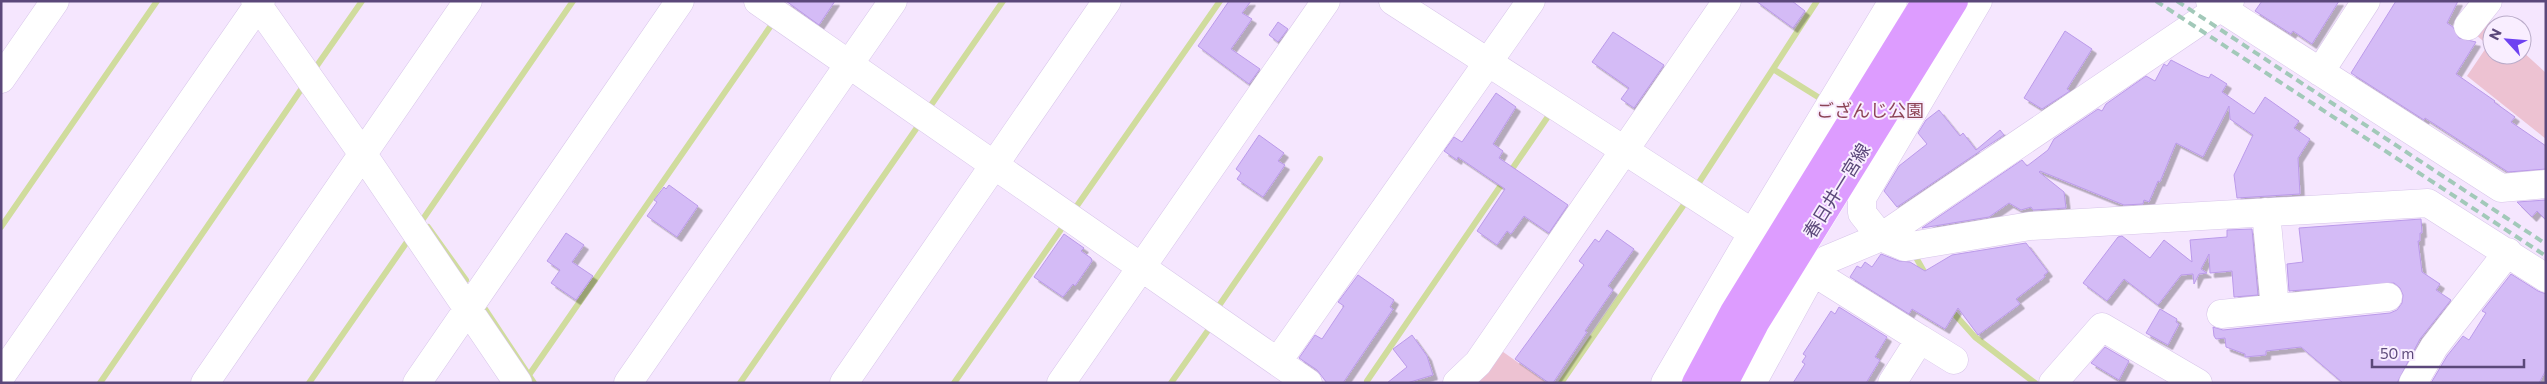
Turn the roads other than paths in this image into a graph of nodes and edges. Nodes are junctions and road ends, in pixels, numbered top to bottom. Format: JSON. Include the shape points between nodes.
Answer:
{"nodes":[{"id":1,"x":55,"y":1,"type":"edge"},
{"id":2,"x":468,"y":1,"type":"edge"},
{"id":3,"x":680,"y":1,"type":"edge"},
{"id":4,"x":758,"y":1,"type":"edge"},
{"id":5,"x":893,"y":1,"type":"edge"},
{"id":6,"x":1107,"y":1,"type":"edge"},
{"id":7,"x":1326,"y":1,"type":"edge"},
{"id":8,"x":1393,"y":1,"type":"edge"},
{"id":9,"x":1531,"y":1,"type":"edge"},
{"id":10,"x":1727,"y":1,"type":"edge"},
{"id":11,"x":1893,"y":1,"type":"edge"},
{"id":12,"x":1926,"y":1,"type":"edge"},
{"id":13,"x":1954,"y":1,"type":"edge"},
{"id":14,"x":1978,"y":1,"type":"edge"},
{"id":15,"x":2366,"y":1,"type":"edge"},
{"id":16,"x":2488,"y":1,"type":"edge"},
{"id":17,"x":258,"y":3,"type":"edge"},
{"id":18,"x":2220,"y":3,"type":"edge"},
{"id":19,"x":2468,"y":26,"type":"dead end"},
{"id":20,"x":1488,"y":63,"type":"junction"},
{"id":21,"x":849,"y":64,"type":"junction"},
{"id":22,"x":2320,"y":72,"type":"junction"},
{"id":23,"x":1,"y":79,"type":"edge"},
{"id":24,"x":1625,"y":151,"type":"junction"},
{"id":25,"x":362,"y":153,"type":"junction"},
{"id":26,"x":994,"y":165,"type":"junction"},
{"id":27,"x":2546,"y":184,"type":"edge"},
{"id":28,"x":2266,"y":212,"type":"junction"},
{"id":29,"x":1752,"y":234,"type":"junction"},
{"id":30,"x":1881,"y":237,"type":"junction"},
{"id":31,"x":2508,"y":252,"type":"junction"},
{"id":32,"x":1142,"y":267,"type":"junction"},
{"id":33,"x":1813,"y":272,"type":"junction"},
{"id":34,"x":2546,"y":278,"type":"edge"},
{"id":35,"x":2388,"y":297,"type":"dead end"},
{"id":36,"x":2275,"y":308,"type":"junction"},
{"id":37,"x":468,"y":309,"type":"junction"},
{"id":38,"x":2221,"y":314,"type":"dead end"},
{"id":39,"x":1915,"y":360,"type":"edge"},
{"id":40,"x":1954,"y":360,"type":"dead end"},
{"id":41,"x":1278,"y":361,"type":"junction"},
{"id":42,"x":1,"y":376,"type":"edge"},
{"id":43,"x":205,"y":383,"type":"edge"},
{"id":44,"x":417,"y":383,"type":"edge"},
{"id":45,"x":518,"y":383,"type":"edge"},
{"id":46,"x":628,"y":383,"type":"edge"},
{"id":47,"x":844,"y":383,"type":"edge"},
{"id":48,"x":1061,"y":383,"type":"edge"},
{"id":49,"x":1308,"y":383,"type":"edge"},
{"id":50,"x":1457,"y":383,"type":"edge"},
{"id":51,"x":1665,"y":383,"type":"edge"},
{"id":52,"x":1696,"y":383,"type":"edge"},
{"id":53,"x":1724,"y":383,"type":"edge"},
{"id":54,"x":1752,"y":383,"type":"edge"},
{"id":55,"x":1892,"y":383,"type":"edge"},
{"id":56,"x":2053,"y":383,"type":"edge"},
{"id":57,"x":2198,"y":383,"type":"edge"},
{"id":58,"x":2412,"y":383,"type":"edge"}],
"edges":[{"from":1,"to":23,"type":"street"},
{"from":2,"to":25,"type":"street"},
{"from":3,"to":37,"type":"street"},
{"from":4,"to":21,"type":"street"},
{"from":5,"to":21,"type":"street"},
{"from":6,"to":26,"type":"street"},
{"from":7,"to":32,"type":"street"},
{"from":8,"to":20,"type":"street"},
{"from":9,"to":20,"type":"street"},
{"from":10,"to":24,"type":"street"},
{"from":11,"to":29,"type":"street"},
{"from":12,"to":52,"type":"main road","name":"春日井一宮線","bridge":true,"via":[[1734,312]]},
{"from":13,"to":53,"type":"main road","name":"春日井一宮線","bridge":true,"via":[[1755,323]]},
{"from":14,"to":30,"type":"street","via":[[1862,198],[1862,213]]},
{"from":15,"to":22,"type":"street"},
{"from":16,"to":19,"type":"street"},
{"from":17,"to":25,"type":"street"},
{"from":17,"to":42,"type":"street"},
{"from":18,"to":22,"type":"street"},
{"from":18,"to":30,"type":"street"},
{"from":20,"to":24,"type":"street"},
{"from":20,"to":41,"type":"street"},
{"from":21,"to":26,"type":"street"},
{"from":21,"to":46,"type":"street"},
{"from":22,"to":27,"type":"street","via":[[2501,188]]},
{"from":24,"to":29,"type":"street"},
{"from":24,"to":50,"type":"street","via":[[1478,363]]},
{"from":25,"to":37,"type":"street"},
{"from":25,"to":43,"type":"street"},
{"from":26,"to":32,"type":"street"},
{"from":26,"to":47,"type":"street"},
{"from":28,"to":30,"type":"street","via":[[2030,226],[1904,247]]},
{"from":28,"to":31,"type":"street","via":[[2428,203]]},
{"from":28,"to":36,"type":"street"},
{"from":29,"to":33,"type":"street"},
{"from":29,"to":51,"type":"street"},
{"from":30,"to":33,"type":"street","via":[[1826,260]]},
{"from":31,"to":34,"type":"street"},
{"from":31,"to":58,"type":"street","via":[[2434,348]]},
{"from":32,"to":41,"type":"street"},
{"from":32,"to":48,"type":"street"},
{"from":33,"to":39,"type":"street"},
{"from":33,"to":54,"type":"street"},
{"from":35,"to":36,"type":"street"},
{"from":36,"to":38,"type":"street"},
{"from":37,"to":44,"type":"street"},
{"from":37,"to":45,"type":"street"},
{"from":39,"to":40,"type":"street"},
{"from":39,"to":55,"type":"street"},
{"from":41,"to":49,"type":"street"},
{"from":56,"to":57,"type":"street","via":[[2102,327]]}]}
